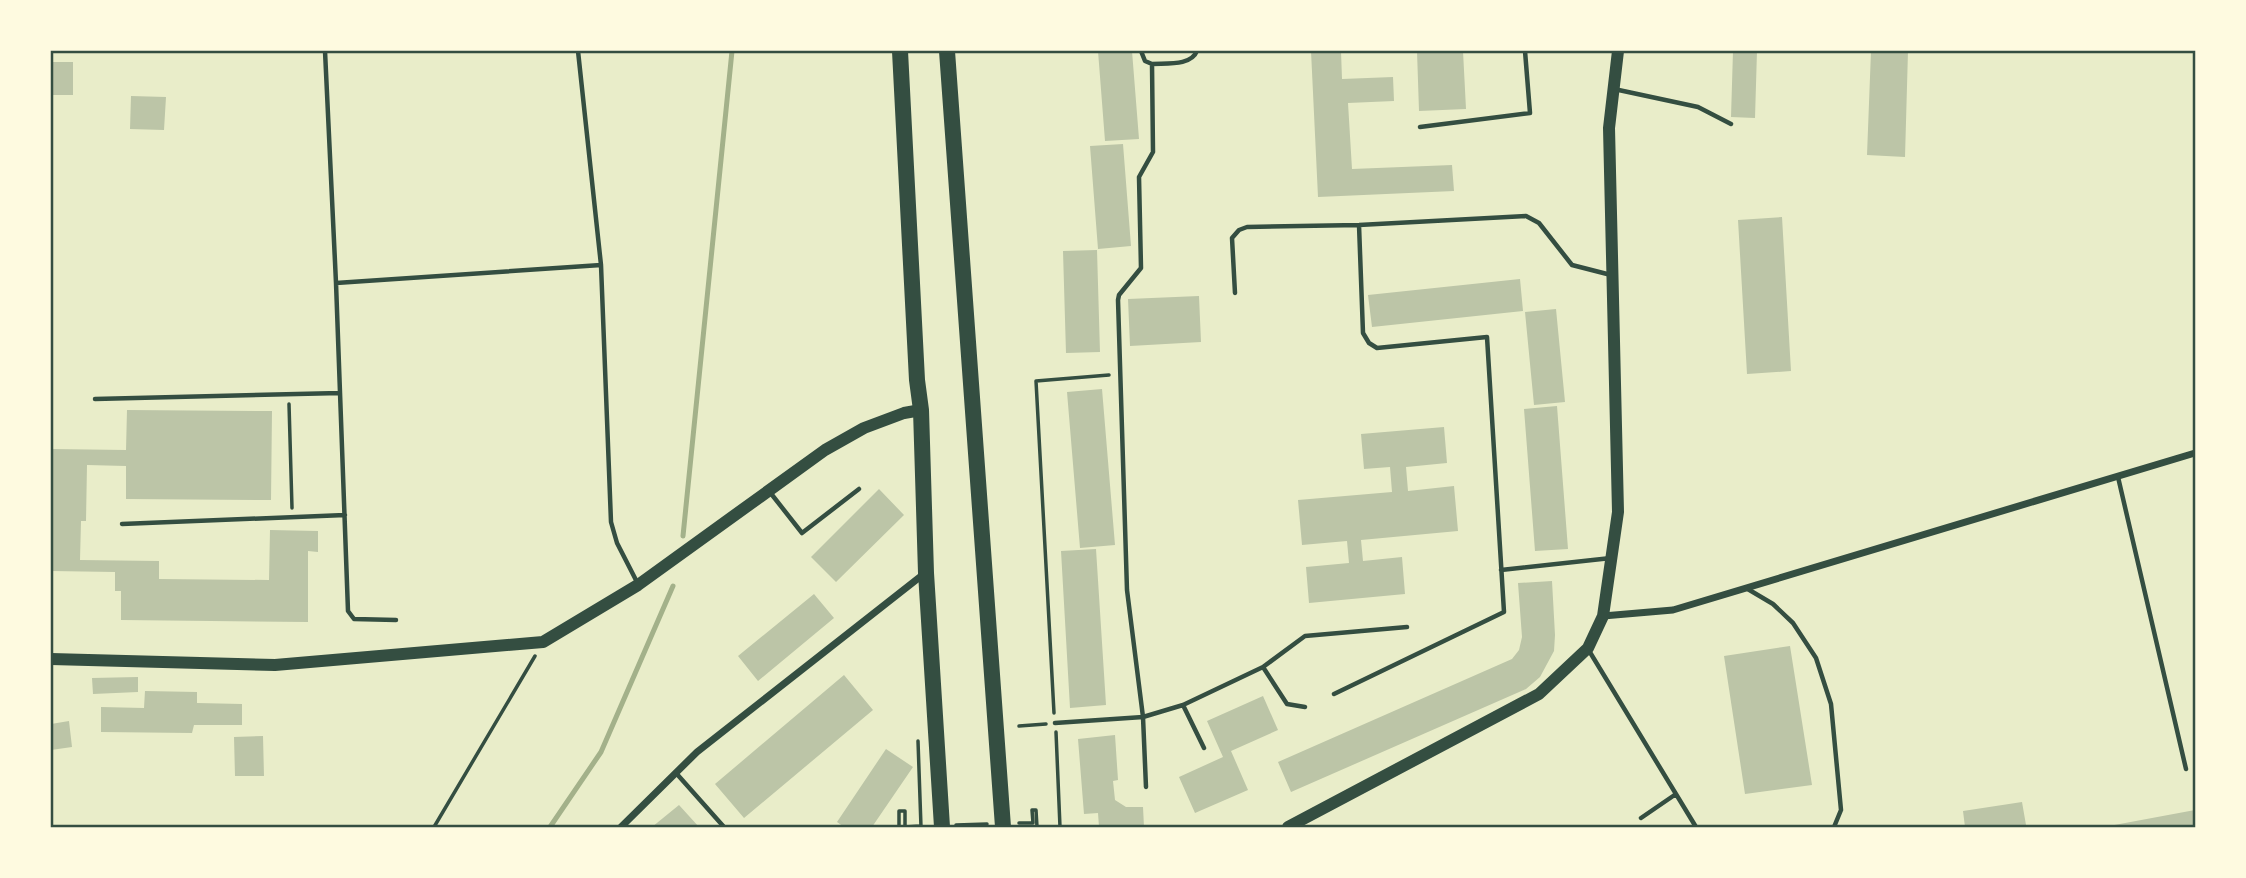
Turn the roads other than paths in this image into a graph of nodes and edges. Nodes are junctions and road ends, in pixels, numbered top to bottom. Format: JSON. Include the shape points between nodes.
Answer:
{"nodes":[{"id":1,"x":324,"y":51,"type":"edge"},
{"id":2,"x":578,"y":51,"type":"edge"},
{"id":3,"x":900,"y":51,"type":"edge"},
{"id":4,"x":947,"y":51,"type":"edge"},
{"id":5,"x":1141,"y":51,"type":"edge"},
{"id":6,"x":1197,"y":51,"type":"edge"},
{"id":7,"x":1525,"y":51,"type":"edge"},
{"id":8,"x":1618,"y":51,"type":"edge"},
{"id":9,"x":1152,"y":64,"type":"junction"},
{"id":10,"x":1613,"y":89,"type":"junction"},
{"id":11,"x":1731,"y":124,"type":"dead end"},
{"id":12,"x":1420,"y":127,"type":"dead end"},
{"id":13,"x":1359,"y":225,"type":"junction"},
{"id":14,"x":601,"y":265,"type":"junction"},
{"id":15,"x":1611,"y":275,"type":"junction"},
{"id":16,"x":336,"y":283,"type":"junction"},
{"id":17,"x":1236,"y":293,"type":"dead end"},
{"id":18,"x":340,"y":393,"type":"junction"},
{"id":19,"x":95,"y":399,"type":"dead end"},
{"id":20,"x":921,"y":410,"type":"junction"},
{"id":21,"x":2195,"y":453,"type":"edge"},
{"id":22,"x":2117,"y":476,"type":"junction"},
{"id":23,"x":859,"y":489,"type":"dead end"},
{"id":24,"x":769,"y":490,"type":"junction"},
{"id":25,"x":345,"y":515,"type":"junction"},
{"id":26,"x":122,"y":524,"type":"dead end"},
{"id":27,"x":1611,"y":558,"type":"junction"},
{"id":28,"x":1501,"y":570,"type":"junction"},
{"id":29,"x":926,"y":573,"type":"junction"},
{"id":30,"x":638,"y":585,"type":"junction"},
{"id":31,"x":1745,"y":588,"type":"junction"},
{"id":32,"x":1603,"y":616,"type":"junction"},
{"id":33,"x":397,"y":620,"type":"dead end"},
{"id":34,"x":1407,"y":627,"type":"dead end"},
{"id":35,"x":1588,"y":648,"type":"junction"},
{"id":36,"x":51,"y":659,"type":"edge"},
{"id":37,"x":1264,"y":667,"type":"junction"},
{"id":38,"x":1334,"y":694,"type":"dead end"},
{"id":39,"x":1183,"y":705,"type":"junction"},
{"id":40,"x":1305,"y":707,"type":"dead end"},
{"id":41,"x":1143,"y":717,"type":"junction"},
{"id":42,"x":1055,"y":723,"type":"road end"},
{"id":43,"x":1204,"y":748,"type":"dead end"},
{"id":44,"x":2186,"y":769,"type":"dead end"},
{"id":45,"x":676,"y":772,"type":"junction"},
{"id":46,"x":1146,"y":787,"type":"dead end"},
{"id":47,"x":1676,"y":794,"type":"junction"},
{"id":48,"x":1641,"y":818,"type":"dead end"},
{"id":49,"x":1004,"y":825,"type":"edge"},
{"id":50,"x":722,"y":826,"type":"edge"},
{"id":51,"x":942,"y":826,"type":"edge"},
{"id":52,"x":621,"y":827,"type":"edge"},
{"id":53,"x":1288,"y":827,"type":"edge"},
{"id":54,"x":1696,"y":827,"type":"edge"},
{"id":55,"x":1834,"y":827,"type":"edge"}],
"edges":[{"from":1,"to":16,"type":"lane"},
{"from":2,"to":14,"type":"lane"},
{"from":3,"to":20,"type":"main road"},
{"from":4,"to":49,"type":"main road"},
{"from":5,"to":9,"type":"lane","via":[[1144,60]]},
{"from":6,"to":9,"type":"lane","via":[[1188,61]]},
{"from":7,"to":12,"type":"lane","via":[[1530,113]]},
{"from":8,"to":10,"type":"street"},
{"from":9,"to":41,"type":"lane","via":[[1153,152],[1139,177],[1141,268],[1118,300],[1128,590]]},
{"from":10,"to":11,"type":"lane","via":[[1698,107]]},
{"from":10,"to":15,"type":"street","via":[[1609,128]]},
{"from":13,"to":15,"type":"lane","via":[[1526,216],[1539,223],[1572,265]]},
{"from":13,"to":17,"type":"lane","via":[[1239,230],[1232,238]]},
{"from":13,"to":28,"type":"lane","via":[[1363,333],[1368,343],[1377,348],[1488,337]]},
{"from":14,"to":16,"type":"lane"},
{"from":14,"to":30,"type":"lane","via":[[611,522]]},
{"from":15,"to":27,"type":"street","via":[[1618,512]]},
{"from":16,"to":18,"type":"lane"},
{"from":18,"to":19,"type":"lane"},
{"from":18,"to":25,"type":"lane"},
{"from":20,"to":24,"type":"street","via":[[864,428]]},
{"from":20,"to":29,"type":"main road"},
{"from":21,"to":22,"type":"street"},
{"from":22,"to":31,"type":"street"},
{"from":22,"to":44,"type":"lane"},
{"from":23,"to":24,"type":"lane","via":[[802,533]]},
{"from":24,"to":30,"type":"street"},
{"from":25,"to":26,"type":"lane"},
{"from":25,"to":33,"type":"lane","via":[[349,614],[354,619]]},
{"from":27,"to":28,"type":"lane"},
{"from":27,"to":32,"type":"street"},
{"from":28,"to":38,"type":"lane","via":[[1504,612]]},
{"from":29,"to":45,"type":"street"},
{"from":29,"to":51,"type":"main road"},
{"from":30,"to":36,"type":"street","via":[[543,642],[275,665]]},
{"from":31,"to":32,"type":"street","via":[[1673,610]]},
{"from":31,"to":55,"type":"lane","via":[[1773,604],[1793,623],[1816,658],[1831,704],[1841,810]]},
{"from":32,"to":35,"type":"street"},
{"from":34,"to":37,"type":"lane","via":[[1305,636]]},
{"from":35,"to":47,"type":"lane"},
{"from":35,"to":53,"type":"street","via":[[1539,694]]},
{"from":37,"to":39,"type":"lane"},
{"from":37,"to":40,"type":"lane","via":[[1287,704]]},
{"from":39,"to":41,"type":"lane"},
{"from":39,"to":43,"type":"lane"},
{"from":41,"to":42,"type":"lane"},
{"from":41,"to":46,"type":"lane"},
{"from":45,"to":50,"type":"lane"},
{"from":45,"to":52,"type":"street"},
{"from":47,"to":48,"type":"lane"},
{"from":47,"to":54,"type":"lane"}]}
